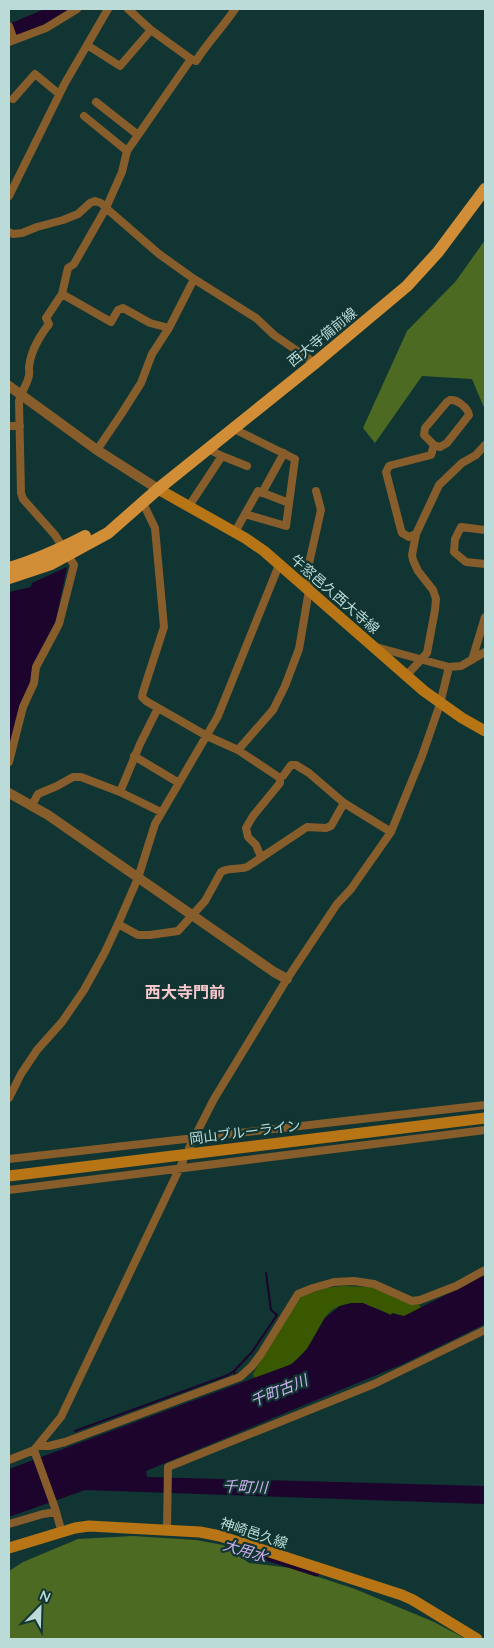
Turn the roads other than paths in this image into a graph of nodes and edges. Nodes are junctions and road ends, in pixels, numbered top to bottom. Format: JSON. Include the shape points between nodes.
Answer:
{"nodes":[{"id":1,"x":77,"y":9,"type":"edge"},
{"id":2,"x":108,"y":9,"type":"edge"},
{"id":3,"x":128,"y":9,"type":"edge"},
{"id":4,"x":235,"y":9,"type":"edge"},
{"id":5,"x":9,"y":26,"type":"edge"},
{"id":6,"x":151,"y":30,"type":"junction"},
{"id":7,"x":12,"y":40,"type":"edge"},
{"id":8,"x":87,"y":45,"type":"junction"},
{"id":9,"x":191,"y":59,"type":"junction"},
{"id":10,"x":59,"y":94,"type":"junction"},
{"id":11,"x":13,"y":99,"type":"dead end"},
{"id":12,"x":96,"y":102,"type":"dead end"},
{"id":13,"x":84,"y":116,"type":"dead end"},
{"id":14,"x":138,"y":135,"type":"junction"},
{"id":15,"x":127,"y":151,"type":"junction"},
{"id":16,"x":485,"y":189,"type":"edge"},
{"id":17,"x":9,"y":196,"type":"edge"},
{"id":18,"x":106,"y":208,"type":"junction"},
{"id":19,"x":9,"y":232,"type":"edge"},
{"id":20,"x":194,"y":278,"type":"junction"},
{"id":21,"x":62,"y":294,"type":"junction"},
{"id":22,"x":168,"y":328,"type":"junction"},
{"id":23,"x":315,"y":363,"type":"junction"},
{"id":24,"x":9,"y":386,"type":"edge"},
{"id":25,"x":21,"y":394,"type":"junction"},
{"id":26,"x":9,"y":426,"type":"edge"},
{"id":27,"x":20,"y":426,"type":"junction"},
{"id":28,"x":234,"y":429,"type":"junction"},
{"id":29,"x":434,"y":445,"type":"junction"},
{"id":30,"x":485,"y":445,"type":"edge"},
{"id":31,"x":208,"y":449,"type":"junction"},
{"id":32,"x":97,"y":450,"type":"junction"},
{"id":33,"x":284,"y":453,"type":"junction"},
{"id":34,"x":222,"y":456,"type":"junction"},
{"id":35,"x":247,"y":466,"type":"dead end"},
{"id":36,"x":158,"y":488,"type":"junction"},
{"id":37,"x":316,"y":491,"type":"dead end"},
{"id":38,"x":262,"y":493,"type":"junction"},
{"id":39,"x":143,"y":503,"type":"junction"},
{"id":40,"x":289,"y":503,"type":"junction"},
{"id":41,"x":189,"y":506,"type":"junction"},
{"id":42,"x":245,"y":514,"type":"junction"},
{"id":43,"x":485,"y":530,"type":"edge"},
{"id":44,"x":235,"y":532,"type":"junction"},
{"id":45,"x":416,"y":534,"type":"junction"},
{"id":46,"x":66,"y":551,"type":"junction"},
{"id":47,"x":485,"y":564,"type":"edge"},
{"id":48,"x":279,"y":565,"type":"junction"},
{"id":49,"x":9,"y":568,"type":"edge"},
{"id":50,"x":9,"y":578,"type":"edge"},
{"id":51,"x":309,"y":590,"type":"junction"},
{"id":52,"x":485,"y":617,"type":"edge"},
{"id":53,"x":372,"y":646,"type":"junction"},
{"id":54,"x":485,"y":652,"type":"edge"},
{"id":55,"x":421,"y":660,"type":"junction"},
{"id":56,"x":472,"y":660,"type":"junction"},
{"id":57,"x":449,"y":667,"type":"junction"},
{"id":58,"x":406,"y":676,"type":"junction"},
{"id":59,"x":440,"y":704,"type":"junction"},
{"id":60,"x":158,"y":708,"type":"junction"},
{"id":61,"x":485,"y":731,"type":"edge"},
{"id":62,"x":207,"y":736,"type":"junction"},
{"id":63,"x":238,"y":750,"type":"junction"},
{"id":64,"x":134,"y":756,"type":"junction"},
{"id":65,"x":9,"y":762,"type":"edge"},
{"id":66,"x":280,"y":778,"type":"junction"},
{"id":67,"x":179,"y":782,"type":"junction"},
{"id":68,"x":120,"y":792,"type":"junction"},
{"id":69,"x":9,"y":793,"type":"edge"},
{"id":70,"x":344,"y":803,"type":"junction"},
{"id":71,"x":32,"y":805,"type":"junction"},
{"id":72,"x":161,"y":812,"type":"junction"},
{"id":73,"x":390,"y":832,"type":"junction"},
{"id":74,"x":261,"y":857,"type":"junction"},
{"id":75,"x":138,"y":878,"type":"junction"},
{"id":76,"x":192,"y":915,"type":"junction"},
{"id":77,"x":118,"y":924,"type":"junction"},
{"id":78,"x":287,"y":979,"type":"junction"},
{"id":79,"x":9,"y":1098,"type":"edge"},
{"id":80,"x":485,"y":1105,"type":"edge"},
{"id":81,"x":485,"y":1118,"type":"edge"},
{"id":82,"x":485,"y":1130,"type":"edge"},
{"id":83,"x":195,"y":1137,"type":"junction"},
{"id":84,"x":189,"y":1148,"type":"dead end"},
{"id":85,"x":9,"y":1159,"type":"edge"},
{"id":86,"x":183,"y":1161,"type":"dead end"},
{"id":87,"x":179,"y":1169,"type":"junction"},
{"id":88,"x":9,"y":1176,"type":"edge"},
{"id":89,"x":9,"y":1190,"type":"edge"},
{"id":90,"x":485,"y":1270,"type":"edge"},
{"id":91,"x":485,"y":1330,"type":"edge"},
{"id":92,"x":36,"y":1448,"type":"junction"},
{"id":93,"x":9,"y":1460,"type":"edge"},
{"id":94,"x":55,"y":1510,"type":"junction"},
{"id":95,"x":9,"y":1524,"type":"edge"},
{"id":96,"x":166,"y":1530,"type":"junction"},
{"id":97,"x":62,"y":1533,"type":"junction"},
{"id":98,"x":9,"y":1548,"type":"edge"},
{"id":99,"x":477,"y":1639,"type":"edge"}],
"edges":[{"from":1,"to":7,"type":"street","via":[[46,28]]},
{"from":2,"to":8,"type":"street"},
{"from":3,"to":6,"type":"street"},
{"from":4,"to":9,"type":"street","via":[[196,61]]},
{"from":5,"to":7,"type":"street"},
{"from":6,"to":8,"type":"street","via":[[120,66]]},
{"from":6,"to":9,"type":"street"},
{"from":8,"to":10,"type":"street"},
{"from":9,"to":14,"type":"street"},
{"from":10,"to":11,"type":"street","via":[[36,74]]},
{"from":10,"to":17,"type":"street"},
{"from":12,"to":14,"type":"street"},
{"from":13,"to":15,"type":"street"},
{"from":14,"to":15,"type":"street"},
{"from":15,"to":18,"type":"street","via":[[122,172]]},
{"from":16,"to":23,"type":"main road","name":"西大寺備前線","via":[[438,252],[407,286]]},
{"from":18,"to":19,"type":"street","via":[[95,201],[63,220],[22,233]]},
{"from":18,"to":20,"type":"street","via":[[159,254]]},
{"from":18,"to":21,"type":"street","via":[[74,264],[68,268]]},
{"from":20,"to":22,"type":"street"},
{"from":20,"to":23,"type":"street","via":[[256,318],[274,335]]},
{"from":21,"to":22,"type":"street","via":[[111,322],[118,310],[124,308],[150,323]]},
{"from":21,"to":25,"type":"street","via":[[46,318],[49,324],[33,349],[29,376]]},
{"from":22,"to":32,"type":"street","via":[[152,354],[141,383]]},
{"from":23,"to":28,"type":"main road","name":"西大寺備前線"},
{"from":24,"to":25,"type":"street"},
{"from":25,"to":27,"type":"street"},
{"from":25,"to":32,"type":"street"},
{"from":26,"to":27,"type":"street"},
{"from":27,"to":46,"type":"street","via":[[20,493]]},
{"from":28,"to":31,"type":"main road","name":"西大寺備前線"},
{"from":28,"to":33,"type":"street"},
{"from":29,"to":29,"type":"street","via":[[444,446],[470,414],[455,400],[447,402],[426,428],[424,435]]},
{"from":29,"to":45,"type":"street","via":[[431,454],[389,466],[386,472],[400,530],[409,537]]},
{"from":30,"to":45,"type":"street","via":[[439,485]]},
{"from":31,"to":34,"type":"street"},
{"from":31,"to":36,"type":"main road","name":"西大寺備前線"},
{"from":32,"to":36,"type":"street"},
{"from":33,"to":38,"type":"street"},
{"from":33,"to":40,"type":"street","via":[[295,458]]},
{"from":34,"to":35,"type":"street"},
{"from":34,"to":41,"type":"street"},
{"from":36,"to":39,"type":"main road","name":"西大寺備前線"},
{"from":36,"to":41,"type":"main road","name":"牛窓邑久西大寺線"},
{"from":36,"to":46,"type":"main road","name":"西大寺備前線"},
{"from":37,"to":51,"type":"street","via":[[321,510],[308,568]]},
{"from":38,"to":40,"type":"street"},
{"from":38,"to":42,"type":"street","via":[[258,491]]},
{"from":39,"to":46,"type":"main road","name":"西大寺備前線","via":[[108,533]]},
{"from":39,"to":60,"type":"street","via":[[155,528],[164,627],[142,697]]},
{"from":40,"to":42,"type":"street","via":[[286,526]]},
{"from":41,"to":44,"type":"main road","name":"牛窓邑久西大寺線"},
{"from":42,"to":44,"type":"street"},
{"from":43,"to":47,"type":"street","via":[[461,527],[455,539],[454,552],[466,562]]},
{"from":44,"to":48,"type":"main road","name":"牛窓邑久西大寺線"},
{"from":45,"to":55,"type":"street","via":[[413,560],[436,598],[427,653]]},
{"from":46,"to":49,"type":"main road","name":"西大寺備前線"},
{"from":46,"to":50,"type":"main road","name":"西大寺備前線","via":[[51,564]]},
{"from":46,"to":65,"type":"street","via":[[74,565],[59,624],[36,667]]},
{"from":48,"to":51,"type":"main road","name":"牛窓邑久西大寺線"},
{"from":48,"to":62,"type":"street"},
{"from":51,"to":53,"type":"main road","name":"牛窓邑久西大寺線"},
{"from":51,"to":63,"type":"street","via":[[299,649],[285,686],[273,710]]},
{"from":52,"to":56,"type":"street"},
{"from":53,"to":55,"type":"street"},
{"from":53,"to":58,"type":"main road","name":"牛窓邑久西大寺線"},
{"from":54,"to":56,"type":"street"},
{"from":55,"to":57,"type":"street"},
{"from":55,"to":58,"type":"street"},
{"from":56,"to":57,"type":"street","via":[[461,666]]},
{"from":57,"to":59,"type":"street"},
{"from":58,"to":59,"type":"main road","name":"牛窓邑久西大寺線"},
{"from":59,"to":61,"type":"main road","name":"牛窓邑久西大寺線"},
{"from":59,"to":73,"type":"street"},
{"from":60,"to":62,"type":"street"},
{"from":60,"to":64,"type":"street"},
{"from":62,"to":63,"type":"street"},
{"from":62,"to":67,"type":"street"},
{"from":63,"to":66,"type":"street"},
{"from":64,"to":67,"type":"street"},
{"from":64,"to":68,"type":"street"},
{"from":66,"to":70,"type":"street","via":[[291,765],[296,765],[309,772]]},
{"from":66,"to":74,"type":"street","via":[[280,783],[246,828]]},
{"from":67,"to":72,"type":"street"},
{"from":68,"to":71,"type":"street","via":[[73,777],[38,794]]},
{"from":68,"to":72,"type":"street"},
{"from":69,"to":71,"type":"street"},
{"from":70,"to":73,"type":"street"},
{"from":70,"to":74,"type":"street","via":[[331,826],[306,827]]},
{"from":71,"to":75,"type":"street"},
{"from":72,"to":75,"type":"street","via":[[149,838]]},
{"from":73,"to":78,"type":"street"},
{"from":74,"to":76,"type":"street","via":[[239,870],[225,869],[221,872],[205,901]]},
{"from":75,"to":76,"type":"street"},
{"from":75,"to":77,"type":"street"},
{"from":76,"to":77,"type":"street","via":[[178,930],[150,935],[138,935]]},
{"from":76,"to":78,"type":"street"},
{"from":77,"to":79,"type":"street","via":[[84,990],[37,1050]]},
{"from":78,"to":83,"type":"street","via":[[214,1099]]},
{"from":80,"to":83,"type":"street","via":[[444,1114]]},
{"from":81,"to":88,"type":"main road","name":"岡山ブルーライン"},
{"from":82,"to":87,"type":"street","via":[[447,1132]]},
{"from":83,"to":84,"type":"street"},
{"from":83,"to":85,"type":"street"},
{"from":86,"to":87,"type":"street"},
{"from":87,"to":89,"type":"street"},
{"from":87,"to":92,"type":"street","via":[[62,1417]]},
{"from":90,"to":92,"type":"street","via":[[420,1300],[412,1300],[374,1284],[354,1281],[313,1288],[298,1294],[262,1354],[240,1376],[65,1442]]},
{"from":91,"to":96,"type":"street","via":[[374,1384],[168,1467]]},
{"from":92,"to":93,"type":"street"},
{"from":92,"to":94,"type":"street"},
{"from":94,"to":95,"type":"street"},
{"from":94,"to":97,"type":"street"},
{"from":96,"to":97,"type":"main road","name":"神崎邑久線","via":[[89,1526]]},
{"from":96,"to":99,"type":"main road","name":"神崎邑久線","via":[[220,1536],[386,1590],[413,1600]]},
{"from":97,"to":98,"type":"main road","name":"神崎邑久線"}]}
